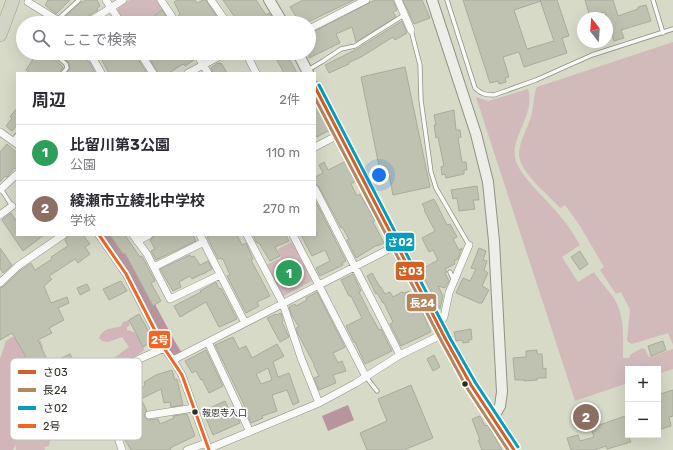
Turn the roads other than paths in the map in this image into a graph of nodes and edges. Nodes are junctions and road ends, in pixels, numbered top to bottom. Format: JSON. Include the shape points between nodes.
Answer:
{"nodes":[{"id":1,"x":13,"y":0,"type":"edge"},
{"id":2,"x":79,"y":0,"type":"edge"},
{"id":3,"x":106,"y":0,"type":"edge"},
{"id":4,"x":123,"y":0,"type":"edge"},
{"id":5,"x":161,"y":0,"type":"edge"},
{"id":6,"x":211,"y":0,"type":"edge"},
{"id":7,"x":269,"y":0,"type":"edge"},
{"id":8,"x":366,"y":0,"type":"edge"},
{"id":9,"x":398,"y":0,"type":"edge"},
{"id":10,"x":432,"y":0,"type":"edge"},
{"id":11,"x":447,"y":0,"type":"edge"},
{"id":12,"x":653,"y":0,"type":"edge"},
{"id":13,"x":28,"y":2,"type":"dead end"},
{"id":14,"x":111,"y":8,"type":"junction"},
{"id":15,"x":404,"y":15,"type":"junction"},
{"id":16,"x":52,"y":16,"type":"edge"},
{"id":17,"x":65,"y":16,"type":"edge"},
{"id":18,"x":98,"y":16,"type":"edge"},
{"id":19,"x":116,"y":16,"type":"edge"},
{"id":20,"x":171,"y":16,"type":"edge"},
{"id":21,"x":222,"y":16,"type":"edge"},
{"id":22,"x":279,"y":16,"type":"edge"},
{"id":23,"x":316,"y":25,"type":"edge"},
{"id":24,"x":411,"y":30,"type":"joint"},
{"id":25,"x":673,"y":30,"type":"edge"},
{"id":26,"x":663,"y":33,"type":"junction"},
{"id":27,"x":0,"y":35,"type":"edge"},
{"id":28,"x":61,"y":60,"type":"edge"},
{"id":29,"x":94,"y":60,"type":"edge"},
{"id":30,"x":145,"y":60,"type":"edge"},
{"id":31,"x":201,"y":60,"type":"edge"},
{"id":32,"x":213,"y":60,"type":"edge"},
{"id":33,"x":250,"y":60,"type":"edge"},
{"id":34,"x":301,"y":60,"type":"edge"},
{"id":35,"x":204,"y":65,"type":"junction"},
{"id":36,"x":64,"y":72,"type":"edge"},
{"id":37,"x":100,"y":72,"type":"edge"},
{"id":38,"x":152,"y":72,"type":"edge"},
{"id":39,"x":190,"y":72,"type":"edge"},
{"id":40,"x":208,"y":72,"type":"edge"},
{"id":41,"x":256,"y":72,"type":"edge"},
{"id":42,"x":307,"y":72,"type":"edge"},
{"id":43,"x":316,"y":89,"type":"edge"},
{"id":44,"x":1,"y":134,"type":"edge"},
{"id":45,"x":340,"y":134,"type":"junction"},
{"id":46,"x":16,"y":139,"type":"edge"},
{"id":47,"x":316,"y":146,"type":"edge"},
{"id":48,"x":16,"y":175,"type":"edge"},
{"id":49,"x":1,"y":189,"type":"edge"},
{"id":50,"x":316,"y":191,"type":"edge"},
{"id":51,"x":12,"y":206,"type":"joint"},
{"id":52,"x":0,"y":215,"type":"edge"},
{"id":53,"x":62,"y":236,"type":"edge"},
{"id":54,"x":100,"y":236,"type":"edge"},
{"id":55,"x":248,"y":236,"type":"edge"},
{"id":56,"x":294,"y":236,"type":"edge"},
{"id":57,"x":135,"y":238,"type":"edge"},
{"id":58,"x":202,"y":238,"type":"edge"},
{"id":59,"x":397,"y":245,"type":"junction"},
{"id":60,"x":469,"y":245,"type":"joint"},
{"id":61,"x":154,"y":267,"type":"junction"},
{"id":62,"x":355,"y":267,"type":"junction"},
{"id":63,"x":450,"y":272,"type":"dead end"},
{"id":64,"x":220,"y":275,"type":"junction"},
{"id":65,"x":455,"y":282,"type":"junction"},
{"id":66,"x":0,"y":283,"type":"edge"},
{"id":67,"x":319,"y":286,"type":"junction"},
{"id":68,"x":282,"y":304,"type":"junction"},
{"id":69,"x":245,"y":323,"type":"junction"},
{"id":70,"x":441,"y":330,"type":"junction"},
{"id":71,"x":208,"y":342,"type":"junction"},
{"id":72,"x":164,"y":348,"type":"junction"},
{"id":73,"x":400,"y":355,"type":"junction"},
{"id":74,"x":142,"y":358,"type":"edge"},
{"id":75,"x":173,"y":360,"type":"junction"},
{"id":76,"x":366,"y":377,"type":"junction"},
{"id":77,"x":377,"y":391,"type":"dead end"},
{"id":78,"x":319,"y":403,"type":"junction"},
{"id":79,"x":194,"y":408,"type":"junction"},
{"id":80,"x":149,"y":415,"type":"dead end"},
{"id":81,"x":493,"y":418,"type":"junction"},
{"id":82,"x":250,"y":432,"type":"junction"},
{"id":83,"x":119,"y":440,"type":"edge"},
{"id":84,"x":208,"y":447,"type":"edge"},
{"id":85,"x":122,"y":450,"type":"edge"},
{"id":86,"x":187,"y":450,"type":"edge"},
{"id":87,"x":514,"y":450,"type":"edge"}],
"edges":[{"from":1,"to":27,"type":"highway"},
{"from":2,"to":17,"type":"lane"},
{"from":3,"to":14,"type":"street"},
{"from":4,"to":14,"type":"street"},
{"from":5,"to":20,"type":"street"},
{"from":6,"to":21,"type":"street"},
{"from":7,"to":22,"type":"street"},
{"from":8,"to":23,"type":"street"},
{"from":9,"to":15,"type":"street"},
{"from":10,"to":81,"type":"street","via":[[476,134],[488,182],[502,392],[500,406]]},
{"from":11,"to":26,"type":"lane","via":[[475,88],[488,95],[536,80],[592,55]]},
{"from":12,"to":26,"type":"lane"},
{"from":13,"to":16,"type":"street"},
{"from":14,"to":18,"type":"street"},
{"from":14,"to":19,"type":"street"},
{"from":15,"to":24,"type":"street"},
{"from":15,"to":42,"type":"lane","via":[[355,46],[341,49]]},
{"from":24,"to":60,"type":"lane","via":[[420,65],[421,100],[431,172],[436,188]]},
{"from":25,"to":26,"type":"lane"},
{"from":28,"to":36,"type":"lane","via":[[67,68]]},
{"from":29,"to":37,"type":"street"},
{"from":30,"to":38,"type":"street"},
{"from":31,"to":35,"type":"street"},
{"from":32,"to":35,"type":"street"},
{"from":33,"to":41,"type":"street"},
{"from":34,"to":42,"type":"street"},
{"from":35,"to":39,"type":"street"},
{"from":35,"to":40,"type":"street"},
{"from":43,"to":45,"type":"street"},
{"from":44,"to":46,"type":"street"},
{"from":45,"to":47,"type":"street"},
{"from":45,"to":59,"type":"street"},
{"from":48,"to":49,"type":"street"},
{"from":49,"to":51,"type":"lane"},
{"from":50,"to":62,"type":"street"},
{"from":51,"to":52,"type":"street"},
{"from":53,"to":66,"type":"street","via":[[18,266]]},
{"from":54,"to":72,"type":"street","via":[[126,274]]},
{"from":55,"to":68,"type":"street"},
{"from":56,"to":67,"type":"street"},
{"from":57,"to":61,"type":"street"},
{"from":58,"to":61,"type":"street"},
{"from":58,"to":64,"type":"street"},
{"from":59,"to":62,"type":"street"},
{"from":59,"to":70,"type":"street"},
{"from":60,"to":65,"type":"street"},
{"from":61,"to":64,"type":"street","via":[[170,299]]},
{"from":62,"to":67,"type":"street"},
{"from":62,"to":73,"type":"street"},
{"from":63,"to":65,"type":"lane"},
{"from":64,"to":69,"type":"street"},
{"from":65,"to":70,"type":"street","via":[[449,293]]},
{"from":67,"to":68,"type":"street"},
{"from":67,"to":76,"type":"street"},
{"from":68,"to":69,"type":"street"},
{"from":68,"to":78,"type":"street"},
{"from":69,"to":71,"type":"street"},
{"from":70,"to":73,"type":"street"},
{"from":70,"to":81,"type":"street"},
{"from":71,"to":75,"type":"street"},
{"from":71,"to":82,"type":"street"},
{"from":72,"to":74,"type":"street"},
{"from":72,"to":75,"type":"street"},
{"from":73,"to":76,"type":"street"},
{"from":75,"to":79,"type":"street","via":[[182,375]]},
{"from":76,"to":77,"type":"lane"},
{"from":76,"to":78,"type":"street"},
{"from":78,"to":82,"type":"street"},
{"from":79,"to":80,"type":"street"},
{"from":79,"to":84,"type":"street"},
{"from":81,"to":87,"type":"street"},
{"from":82,"to":84,"type":"street"},
{"from":83,"to":85,"type":"street"},
{"from":84,"to":86,"type":"street"}]}
